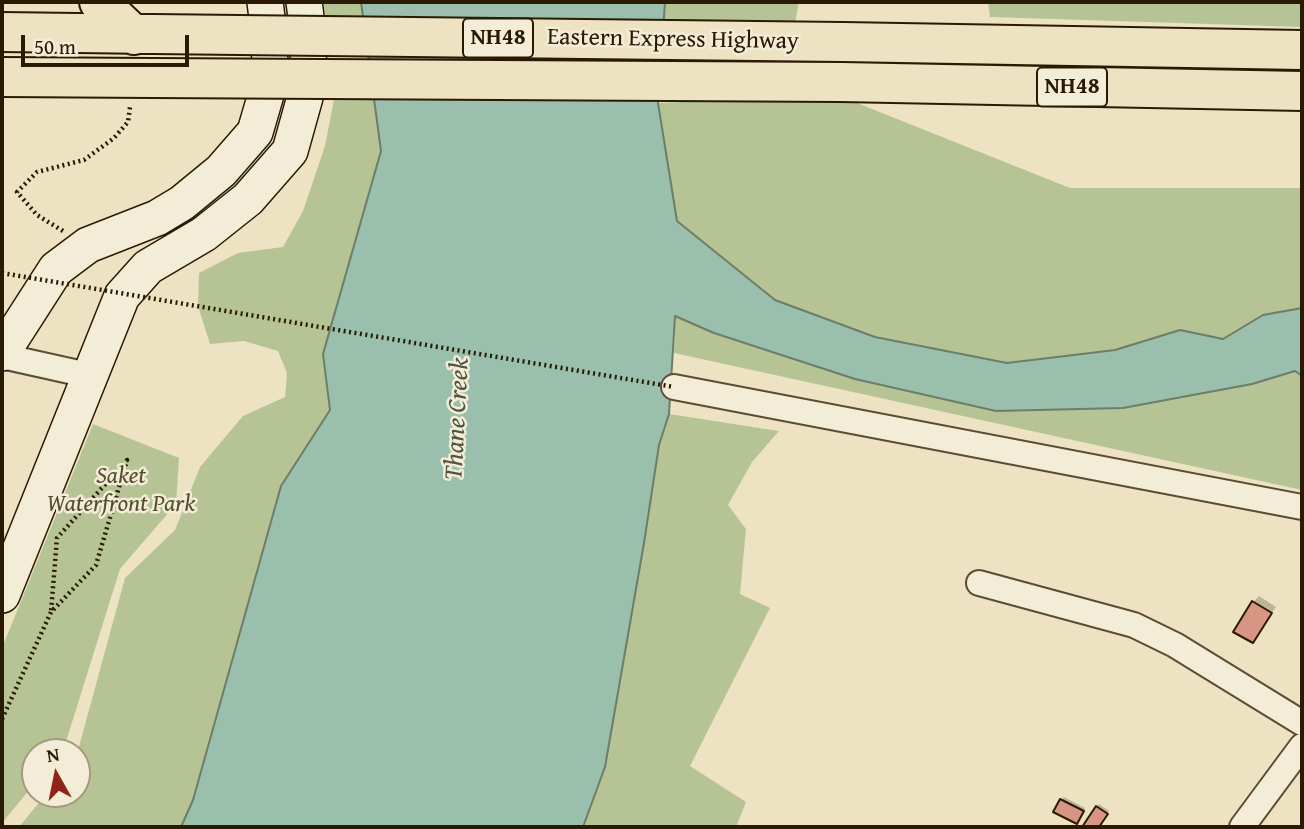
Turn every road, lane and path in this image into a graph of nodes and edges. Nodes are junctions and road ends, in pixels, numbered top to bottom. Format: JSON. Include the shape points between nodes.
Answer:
{"nodes":[{"id":1,"x":99,"y":2,"type":"edge"},
{"id":2,"x":265,"y":2,"type":"edge"},
{"id":3,"x":304,"y":2,"type":"edge"},
{"id":4,"x":2,"y":32,"type":"edge"},
{"id":5,"x":144,"y":35,"type":"junction"},
{"id":6,"x":1302,"y":50,"type":"edge"},
{"id":7,"x":2,"y":77,"type":"edge"},
{"id":8,"x":144,"y":77,"type":"junction"},
{"id":9,"x":1302,"y":91,"type":"edge"},
{"id":10,"x":88,"y":246,"type":"junction"},
{"id":11,"x":2,"y":273,"type":"edge"},
{"id":12,"x":2,"y":355,"type":"edge"},
{"id":13,"x":92,"y":376,"type":"junction"},
{"id":14,"x":674,"y":387,"type":"joint"},
{"id":15,"x":1302,"y":506,"type":"edge"},
{"id":16,"x":979,"y":583,"type":"dead end"},
{"id":17,"x":2,"y":595,"type":"edge"},
{"id":18,"x":51,"y":612,"type":"junction"},
{"id":19,"x":2,"y":719,"type":"edge"},
{"id":20,"x":1302,"y":723,"type":"edge"},
{"id":21,"x":1302,"y":746,"type":"edge"},
{"id":22,"x":1242,"y":827,"type":"edge"}],
"edges":[{"from":1,"to":5,"type":"highway"},
{"from":2,"to":10,"type":"main road","via":[[269,84],[256,132],[221,171],[181,203],[157,218]]},
{"from":3,"to":13,"type":"main road","via":[[309,39],[307,90],[290,151],[248,199],[204,234],[148,267],[122,296]]},
{"from":4,"to":5,"type":"highway","name":"Eastern Express Highway","number":"NH48"},
{"from":5,"to":6,"type":"highway","name":"Eastern Express Highway","number":"NH48","bridge":true},
{"from":7,"to":8,"type":"highway","name":"Eastern Express Highway","number":"NH48"},
{"from":8,"to":9,"type":"highway","name":"Eastern Express Highway","number":"NH48","bridge":true},
{"from":8,"to":10,"type":"path","via":[[128,122],[114,138],[84,160],[37,172],[17,192],[37,215]]},
{"from":10,"to":12,"type":"main road","via":[[56,269]]},
{"from":11,"to":14,"type":"path","bridge":true},
{"from":12,"to":13,"type":"street"},
{"from":13,"to":17,"type":"main road"},
{"from":14,"to":15,"type":"street"},
{"from":16,"to":20,"type":"street","via":[[1135,625]]},
{"from":18,"to":18,"type":"path","via":[[96,565],[127,460],[57,538]]},
{"from":18,"to":19,"type":"path"},
{"from":21,"to":22,"type":"street"}]}
